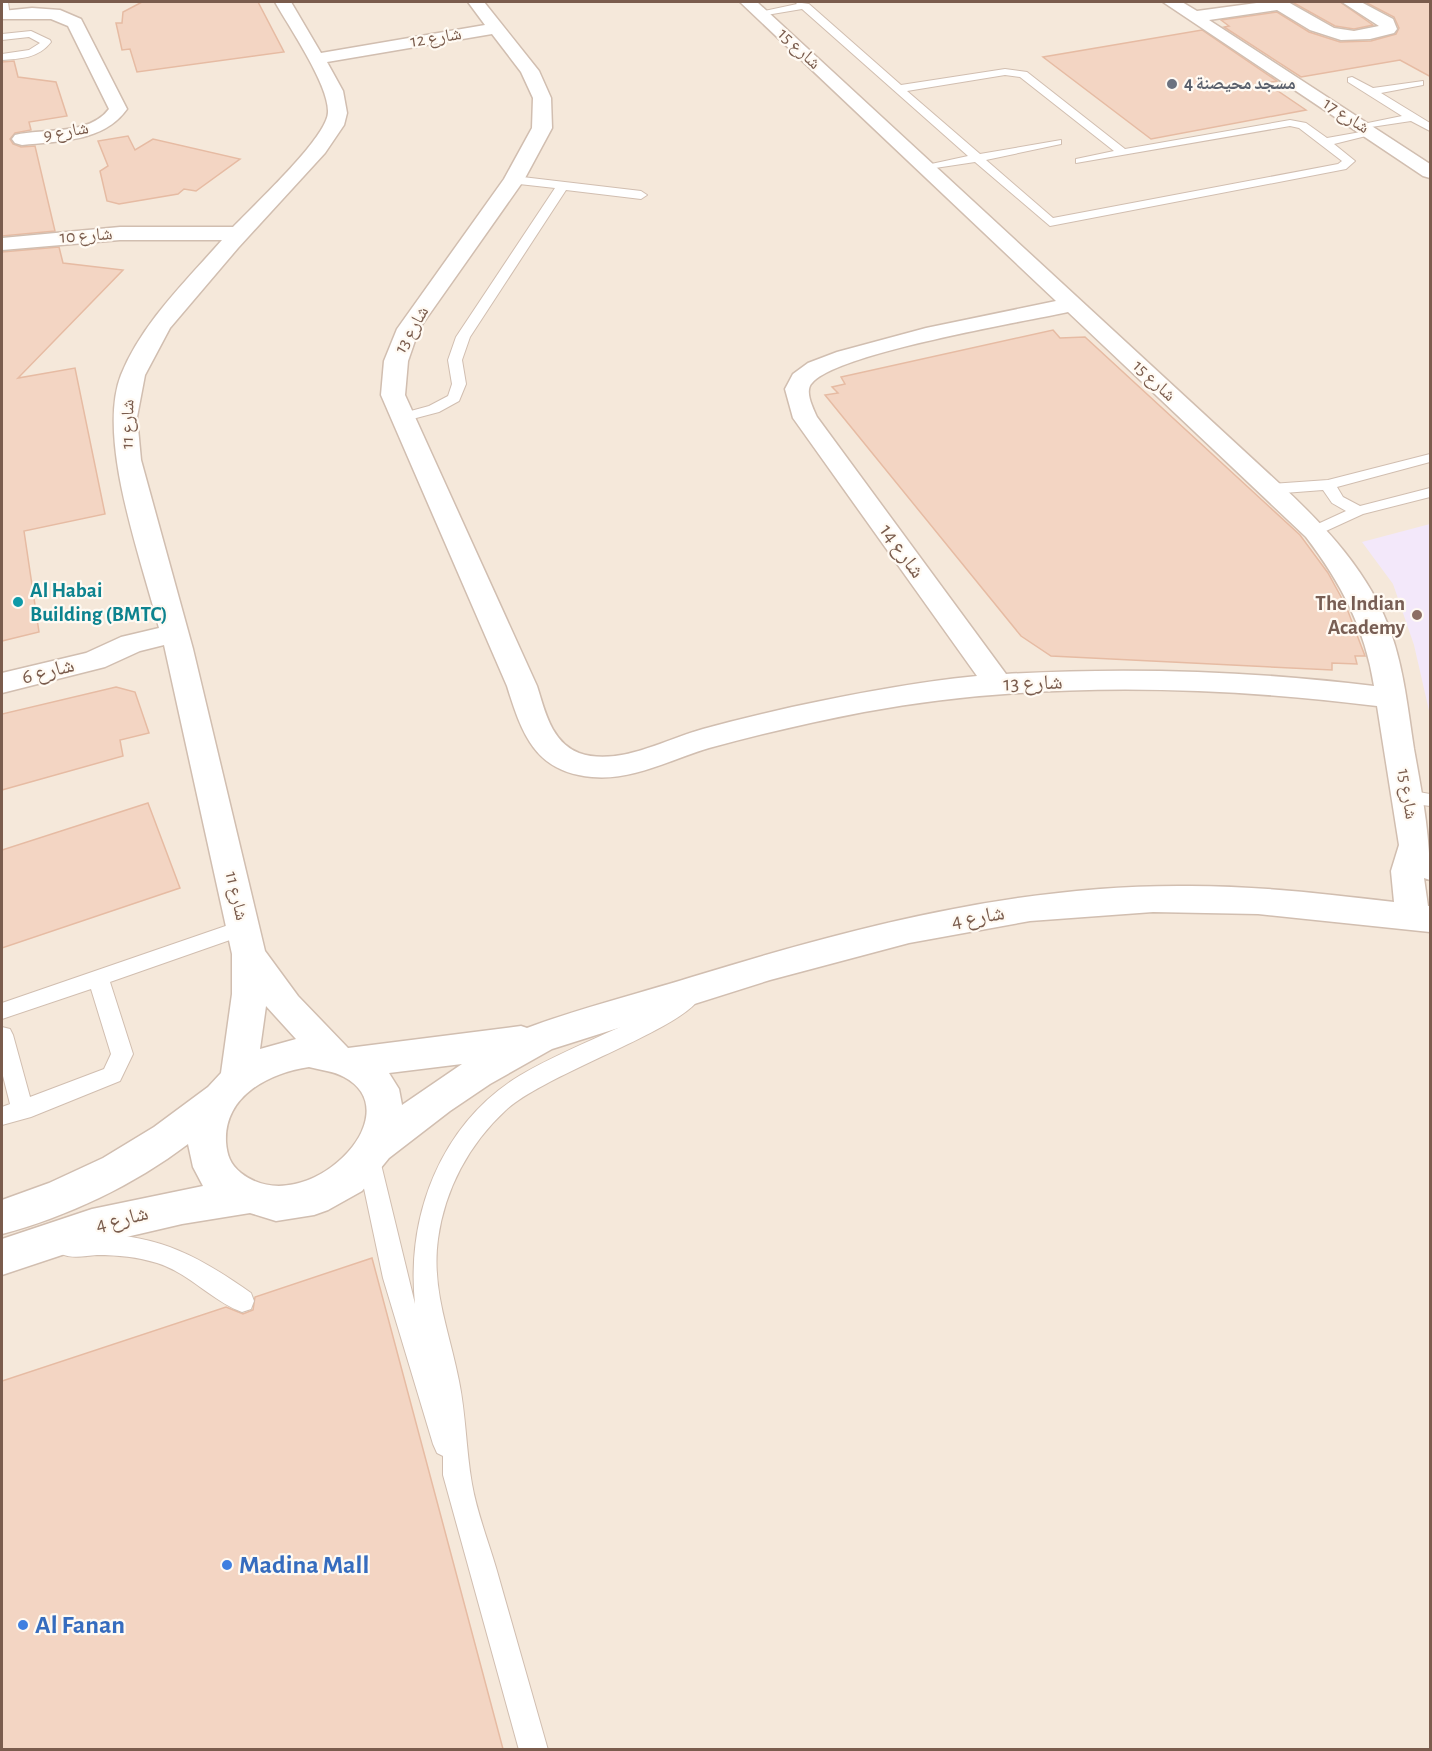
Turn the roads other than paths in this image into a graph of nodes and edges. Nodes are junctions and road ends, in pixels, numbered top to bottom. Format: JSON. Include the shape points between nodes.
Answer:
{"nodes":[{"id":1,"x":283,"y":2,"type":"edge"},
{"id":2,"x":476,"y":2,"type":"edge"},
{"id":3,"x":1171,"y":2,"type":"edge"},
{"id":4,"x":1350,"y":2,"type":"edge"},
{"id":5,"x":803,"y":4,"type":"edge"},
{"id":6,"x":1281,"y":4,"type":"edge"},
{"id":7,"x":754,"y":7,"type":"edge"},
{"id":8,"x":3,"y":11,"type":"edge"},
{"id":9,"x":1196,"y":18,"type":"junction"},
{"id":10,"x":497,"y":28,"type":"junction"},
{"id":11,"x":2,"y":37,"type":"edge"},
{"id":12,"x":313,"y":56,"type":"junction"},
{"id":13,"x":2,"y":57,"type":"edge"},
{"id":14,"x":1352,"y":80,"type":"dead end"},
{"id":15,"x":899,"y":89,"type":"junction"},
{"id":16,"x":1431,"y":90,"type":"edge"},
{"id":17,"x":1372,"y":92,"type":"junction"},
{"id":18,"x":1413,"y":117,"type":"junction"},
{"id":19,"x":1431,"y":128,"type":"edge"},
{"id":20,"x":1367,"y":130,"type":"junction"},
{"id":21,"x":2,"y":142,"type":"edge"},
{"id":22,"x":1057,"y":142,"type":"dead end"},
{"id":23,"x":1326,"y":142,"type":"junction"},
{"id":24,"x":1123,"y":153,"type":"junction"},
{"id":25,"x":976,"y":158,"type":"junction"},
{"id":26,"x":1080,"y":161,"type":"dead end"},
{"id":27,"x":926,"y":168,"type":"junction"},
{"id":28,"x":1431,"y":172,"type":"edge"},
{"id":29,"x":514,"y":180,"type":"junction"},
{"id":30,"x":563,"y":186,"type":"junction"},
{"id":31,"x":641,"y":195,"type":"dead end"},
{"id":32,"x":235,"y":238,"type":"junction"},
{"id":33,"x":2,"y":244,"type":"edge"},
{"id":34,"x":1070,"y":305,"type":"junction"},
{"id":35,"x":401,"y":418,"type":"junction"},
{"id":36,"x":1431,"y":458,"type":"edge"},
{"id":37,"x":1328,"y":485,"type":"junction"},
{"id":38,"x":1271,"y":489,"type":"junction"},
{"id":39,"x":1431,"y":493,"type":"edge"},
{"id":40,"x":1358,"y":511,"type":"junction"},
{"id":41,"x":1315,"y":531,"type":"junction"},
{"id":42,"x":177,"y":641,"type":"junction"},
{"id":43,"x":2,"y":683,"type":"edge"},
{"id":44,"x":998,"y":684,"type":"junction"},
{"id":45,"x":1391,"y":698,"type":"junction"},
{"id":46,"x":1419,"y":798,"type":"edge"},
{"id":47,"x":1423,"y":856,"type":"edge"},
{"id":48,"x":1422,"y":918,"type":"edge"},
{"id":49,"x":246,"y":941,"type":"junction"},
{"id":50,"x":98,"y":977,"type":"junction"},
{"id":51,"x":700,"y":990,"type":"junction"},
{"id":52,"x":2,"y":1011,"type":"edge"},
{"id":53,"x":2,"y":1035,"type":"edge"},
{"id":54,"x":541,"y":1038,"type":"junction"},
{"id":55,"x":344,"y":1058,"type":"junction"},
{"id":56,"x":229,"y":1089,"type":"junction"},
{"id":57,"x":23,"y":1110,"type":"junction"},
{"id":58,"x":2,"y":1116,"type":"edge"},
{"id":59,"x":374,"y":1152,"type":"junction"},
{"id":60,"x":246,"y":1197,"type":"junction"},
{"id":61,"x":2,"y":1217,"type":"edge"},
{"id":62,"x":7,"y":1255,"type":"edge"},
{"id":63,"x":242,"y":1301,"type":"dead end"},
{"id":64,"x":459,"y":1486,"type":"junction"},
{"id":65,"x":534,"y":1749,"type":"edge"}],
"edges":[{"from":1,"to":12,"type":"street","name":"شارع 11"},
{"from":2,"to":10,"type":"street","name":"شارع 13"},
{"from":3,"to":9,"type":"street","name":"شارع 17"},
{"from":4,"to":6,"type":"street","via":[[1387,23],[1388,29],[1335,36]]},
{"from":5,"to":7,"type":"lane"},
{"from":5,"to":15,"type":"lane"},
{"from":6,"to":9,"type":"street"},
{"from":7,"to":27,"type":"street","name":"شارع 15"},
{"from":8,"to":21,"type":"street","name":"شارع 9","via":[[48,14],[75,23],[118,109],[101,125],[76,133]]},
{"from":9,"to":20,"type":"street","name":"شارع 17"},
{"from":10,"to":12,"type":"street","name":"شارع 12"},
{"from":10,"to":29,"type":"street","name":"شارع 13","via":[[530,71],[543,98],[542,128]]},
{"from":11,"to":13,"type":"lane","via":[[31,34],[46,42],[32,52]]},
{"from":12,"to":32,"type":"street","name":"شارع 11","via":[[337,102],[334,125],[318,149]]},
{"from":14,"to":17,"type":"lane"},
{"from":15,"to":24,"type":"lane","via":[[1011,72],[1028,76]]},
{"from":15,"to":25,"type":"lane"},
{"from":16,"to":17,"type":"lane","via":[[1417,82]]},
{"from":17,"to":18,"type":"lane"},
{"from":18,"to":19,"type":"lane"},
{"from":18,"to":20,"type":"lane"},
{"from":20,"to":23,"type":"lane"},
{"from":20,"to":28,"type":"street","name":"شارع 17"},
{"from":22,"to":25,"type":"lane"},
{"from":23,"to":24,"type":"lane","via":[[1302,125],[1284,123]]},
{"from":23,"to":25,"type":"lane","via":[[1349,163],[1056,222],[1047,222]]},
{"from":24,"to":26,"type":"lane"},
{"from":25,"to":27,"type":"lane"},
{"from":27,"to":34,"type":"street","name":"شارع 15"},
{"from":29,"to":30,"type":"lane"},
{"from":29,"to":35,"type":"street","name":"شارع 13","via":[[408,329],[397,351],[393,395]]},
{"from":30,"to":31,"type":"lane"},
{"from":30,"to":35,"type":"lane","via":[[463,337],[455,360],[459,384],[454,398],[434,409]]},
{"from":32,"to":33,"type":"street","name":"شارع 10","via":[[171,233],[98,234]]},
{"from":32,"to":42,"type":"street","name":"شارع 11","via":[[153,336],[128,395],[128,460]]},
{"from":34,"to":38,"type":"street","name":"شارع 15"},
{"from":34,"to":44,"type":"street","name":"شارع 14","via":[[826,362],[802,378],[796,392],[805,418]]},
{"from":35,"to":44,"type":"street","name":"شارع 13","via":[[522,686],[537,732],[545,746],[559,757],[577,764],[620,766],[681,746],[852,704]]},
{"from":36,"to":37,"type":"lane"},
{"from":37,"to":38,"type":"lane"},
{"from":37,"to":40,"type":"lane","via":[[1337,500]]},
{"from":38,"to":41,"type":"street","name":"شارع 15"},
{"from":39,"to":40,"type":"lane"},
{"from":40,"to":41,"type":"lane"},
{"from":41,"to":45,"type":"street","name":"شارع 15","via":[[1365,606],[1384,658]]},
{"from":42,"to":43,"type":"street","name":"شارع 6","via":[[121,660],[94,660]]},
{"from":42,"to":49,"type":"street","name":"شارع 11"},
{"from":44,"to":45,"type":"street","name":"شارع 13","via":[[1242,684]]},
{"from":45,"to":46,"type":"street","name":"شارع 15"},
{"from":46,"to":47,"type":"street","name":"شارع 15"},
{"from":47,"to":48,"type":"street","name":"شارع 15","via":[[1409,853],[1407,874]]},
{"from":48,"to":51,"type":"street","name":"شارع 4","via":[[1280,901],[1218,898],[1043,907],[847,945]]},
{"from":49,"to":50,"type":"lane"},
{"from":49,"to":55,"type":"street","name":"شارع 11","via":[[285,1006]]},
{"from":49,"to":56,"type":"street","name":"شارع 11","via":[[250,994]]},
{"from":50,"to":52,"type":"lane"},
{"from":50,"to":57,"type":"lane","via":[[122,1054],[112,1075]]},
{"from":51,"to":54,"type":"street","name":"شارع 4"},
{"from":51,"to":64,"type":"lane","via":[[648,1024],[524,1085],[481,1123],[444,1177],[428,1225],[424,1276],[447,1388]]},
{"from":53,"to":57,"type":"lane"},
{"from":54,"to":55,"type":"street","name":"شارع 4"},
{"from":54,"to":59,"type":"street","name":"شارع 4","via":[[440,1095]]},
{"from":55,"to":56,"type":"street","via":[[309,1052],[284,1056],[259,1065]]},
{"from":55,"to":59,"type":"street","via":[[369,1074],[380,1089],[385,1125]]},
{"from":56,"to":60,"type":"street","via":[[209,1121],[206,1144],[210,1166],[225,1185]]},
{"from":56,"to":61,"type":"street","name":"شارع 4","via":[[157,1147],[105,1177],[61,1198]]},
{"from":57,"to":58,"type":"lane"},
{"from":59,"to":60,"type":"street","via":[[344,1183],[313,1198],[278,1204]]},
{"from":59,"to":64,"type":"lane","via":[[395,1278]]},
{"from":60,"to":62,"type":"street","name":"شارع 4","via":[[128,1215]]},
{"from":62,"to":63,"type":"lane","via":[[108,1243],[143,1247],[198,1269]]},
{"from":64,"to":65,"type":"lane"}]}
